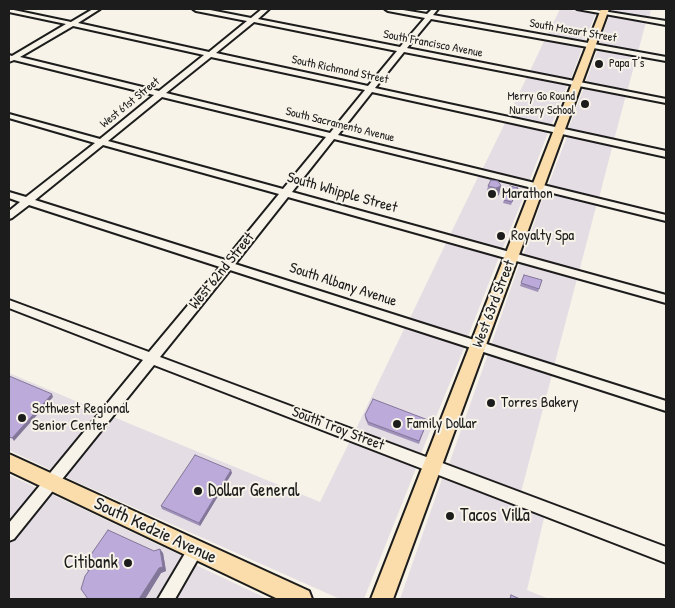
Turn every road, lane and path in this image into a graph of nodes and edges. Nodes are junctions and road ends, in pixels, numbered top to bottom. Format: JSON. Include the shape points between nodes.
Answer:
{"nodes":[{"id":1,"x":96,"y":9,"type":"edge"},
{"id":2,"x":196,"y":9,"type":"edge"},
{"id":3,"x":266,"y":9,"type":"edge"},
{"id":4,"x":388,"y":9,"type":"edge"},
{"id":5,"x":580,"y":9,"type":"edge"},
{"id":6,"x":9,"y":10,"type":"edge"},
{"id":7,"x":604,"y":11,"type":"edge"},
{"id":8,"x":432,"y":12,"type":"edge"},
{"id":9,"x":252,"y":20,"type":"junction"},
{"id":10,"x":666,"y":23,"type":"edge"},
{"id":11,"x":71,"y":24,"type":"junction"},
{"id":12,"x":591,"y":45,"type":"junction"},
{"id":13,"x":402,"y":49,"type":"junction"},
{"id":14,"x":210,"y":54,"type":"junction"},
{"id":15,"x":10,"y":59,"type":"edge"},
{"id":16,"x":666,"y":59,"type":"edge"},
{"id":17,"x":577,"y":84,"type":"junction"},
{"id":18,"x":370,"y":89,"type":"junction"},
{"id":19,"x":160,"y":94,"type":"junction"},
{"id":20,"x":666,"y":102,"type":"edge"},
{"id":21,"x":9,"y":116,"type":"edge"},
{"id":22,"x":560,"y":130,"type":"junction"},
{"id":23,"x":332,"y":136,"type":"junction"},
{"id":24,"x":100,"y":142,"type":"junction"},
{"id":25,"x":666,"y":154,"type":"edge"},
{"id":26,"x":538,"y":186,"type":"junction"},
{"id":27,"x":285,"y":193,"type":"junction"},
{"id":28,"x":9,"y":195,"type":"edge"},
{"id":29,"x":27,"y":201,"type":"junction"},
{"id":30,"x":9,"y":216,"type":"edge"},
{"id":31,"x":666,"y":218,"type":"edge"},
{"id":32,"x":512,"y":256,"type":"junction"},
{"id":33,"x":227,"y":265,"type":"junction"},
{"id":34,"x":666,"y":299,"type":"edge"},
{"id":35,"x":9,"y":304,"type":"edge"},
{"id":36,"x":478,"y":346,"type":"junction"},
{"id":37,"x":151,"y":358,"type":"junction"},
{"id":38,"x":666,"y":406,"type":"edge"},
{"id":39,"x":9,"y":462,"type":"edge"},
{"id":40,"x":433,"y":466,"type":"junction"},
{"id":41,"x":51,"y":482,"type":"junction"},
{"id":42,"x":9,"y":534,"type":"edge"},
{"id":43,"x":195,"y":550,"type":"junction"},
{"id":44,"x":666,"y":555,"type":"edge"},
{"id":45,"x":166,"y":599,"type":"edge"},
{"id":46,"x":301,"y":599,"type":"edge"},
{"id":47,"x":382,"y":599,"type":"edge"}],
"edges":[{"from":1,"to":11,"type":"street"},
{"from":2,"to":9,"type":"street","name":"South Francisco Avenue"},
{"from":3,"to":9,"type":"street","name":"West 61st Street"},
{"from":4,"to":8,"type":"street","name":"South Mozart Street"},
{"from":5,"to":7,"type":"street"},
{"from":6,"to":11,"type":"street","name":"South Richmond Street"},
{"from":7,"to":10,"type":"street"},
{"from":7,"to":12,"type":"main road","name":"West 63rd Street"},
{"from":8,"to":12,"type":"street","name":"South Mozart Street"},
{"from":8,"to":13,"type":"street","name":"West 62nd Street"},
{"from":9,"to":13,"type":"street","name":"South Francisco Avenue"},
{"from":9,"to":14,"type":"street","name":"West 61st Street"},
{"from":11,"to":14,"type":"street","name":"South Richmond Street"},
{"from":11,"to":15,"type":"street"},
{"from":12,"to":16,"type":"street","name":"South Mozart Street"},
{"from":12,"to":17,"type":"main road","name":"West 63rd Street"},
{"from":13,"to":17,"type":"street","name":"South Francisco Avenue"},
{"from":13,"to":18,"type":"street","name":"West 62nd Street"},
{"from":14,"to":18,"type":"street","name":"South Richmond Street"},
{"from":14,"to":19,"type":"street","name":"West 61st Street"},
{"from":15,"to":19,"type":"street","name":"South Sacramento Avenue"},
{"from":17,"to":20,"type":"street","name":"South Francisco Avenue"},
{"from":17,"to":22,"type":"main road","name":"West 63rd Street"},
{"from":18,"to":22,"type":"street","name":"South Richmond Street"},
{"from":18,"to":23,"type":"street","name":"West 62nd Street"},
{"from":19,"to":23,"type":"street","name":"South Sacramento Avenue"},
{"from":19,"to":24,"type":"street","name":"West 61st Street"},
{"from":21,"to":24,"type":"street","name":"South Whipple Street"},
{"from":22,"to":25,"type":"street","name":"South Richmond Street"},
{"from":22,"to":26,"type":"main road","name":"West 63rd Street"},
{"from":23,"to":26,"type":"street","name":"South Sacramento Avenue"},
{"from":23,"to":27,"type":"street","name":"West 62nd Street"},
{"from":24,"to":27,"type":"street","name":"South Whipple Street"},
{"from":24,"to":29,"type":"street","name":"West 61st Street"},
{"from":26,"to":31,"type":"street","name":"South Sacramento Avenue"},
{"from":26,"to":32,"type":"main road","name":"West 63rd Street"},
{"from":27,"to":32,"type":"street","name":"South Whipple Street"},
{"from":27,"to":33,"type":"street","name":"West 62nd Street"},
{"from":28,"to":29,"type":"street","name":"South Albany Avenue"},
{"from":29,"to":30,"type":"street","name":"West 61st Street"},
{"from":29,"to":33,"type":"street","name":"South Albany Avenue"},
{"from":32,"to":34,"type":"street","name":"South Whipple Street"},
{"from":32,"to":36,"type":"main road","name":"West 63rd Street"},
{"from":33,"to":36,"type":"street","name":"South Albany Avenue"},
{"from":33,"to":37,"type":"street","name":"West 62nd Street"},
{"from":35,"to":37,"type":"street","name":"South Troy Street"},
{"from":36,"to":38,"type":"street","name":"South Albany Avenue"},
{"from":36,"to":40,"type":"main road","name":"West 63rd Street"},
{"from":37,"to":40,"type":"street","name":"South Troy Street"},
{"from":37,"to":41,"type":"street","name":"West 62nd Street"},
{"from":39,"to":41,"type":"main road","name":"South Kedzie Avenue"},
{"from":40,"to":44,"type":"street","name":"South Troy Street"},
{"from":40,"to":47,"type":"main road","name":"West 63rd Street"},
{"from":41,"to":42,"type":"street","name":"West 62nd Street"},
{"from":41,"to":43,"type":"main road","name":"South Kedzie Avenue"},
{"from":43,"to":45,"type":"street"},
{"from":43,"to":46,"type":"main road","name":"South Kedzie Avenue"}]}
